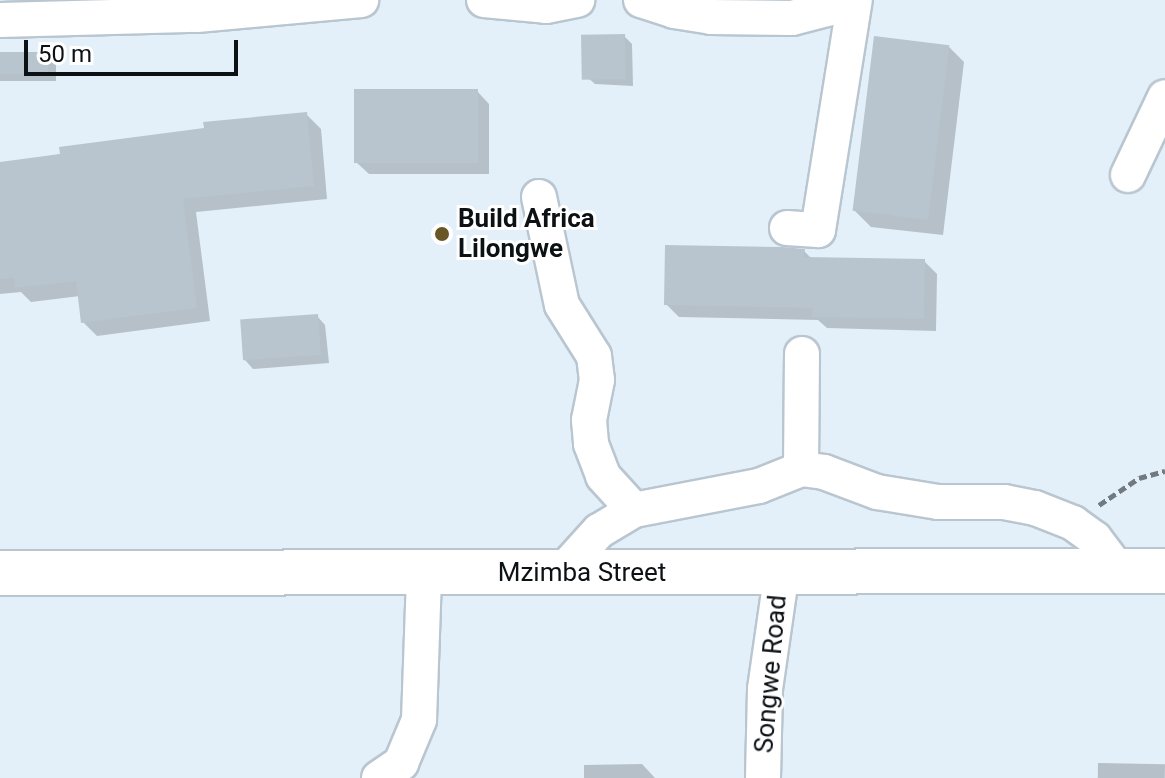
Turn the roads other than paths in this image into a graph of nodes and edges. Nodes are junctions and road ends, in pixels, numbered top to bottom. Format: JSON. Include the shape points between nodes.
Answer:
{"nodes":[{"id":1,"x":361,"y":0,"type":"edge"},
{"id":2,"x":484,"y":0,"type":"edge"},
{"id":3,"x":577,"y":0,"type":"edge"},
{"id":4,"x":641,"y":0,"type":"edge"},
{"id":5,"x":845,"y":0,"type":"edge"},
{"id":6,"x":855,"y":0,"type":"edge"},
{"id":7,"x":0,"y":20,"type":"edge"},
{"id":8,"x":1165,"y":97,"type":"edge"},
{"id":9,"x":1128,"y":175,"type":"dead end"},
{"id":10,"x":539,"y":197,"type":"dead end"},
{"id":11,"x":787,"y":228,"type":"dead end"},
{"id":12,"x":802,"y":354,"type":"dead end"},
{"id":13,"x":801,"y":469,"type":"junction"},
{"id":14,"x":634,"y":510,"type":"junction"},
{"id":15,"x":782,"y":571,"type":"junction"},
{"id":16,"x":1119,"y":571,"type":"junction"},
{"id":17,"x":1165,"y":571,"type":"edge"},
{"id":18,"x":0,"y":573,"type":"edge"},
{"id":19,"x":561,"y":573,"type":"junction"},
{"id":20,"x":424,"y":574,"type":"junction"},
{"id":21,"x":379,"y":778,"type":"edge"},
{"id":22,"x":763,"y":778,"type":"edge"}],
"edges":[{"from":1,"to":7,"type":"street","via":[[197,15]]},
{"from":2,"to":3,"type":"street","via":[[546,6]]},
{"from":4,"to":5,"type":"street","via":[[711,17],[792,18]]},
{"from":6,"to":11,"type":"street","via":[[818,230]]},
{"from":8,"to":9,"type":"street"},
{"from":10,"to":14,"type":"street","via":[[562,305],[594,356],[591,444],[603,476]]},
{"from":12,"to":13,"type":"street"},
{"from":13,"to":14,"type":"street","via":[[759,486]]},
{"from":13,"to":16,"type":"street","via":[[877,492],[938,502],[1004,502],[1073,523],[1095,539]]},
{"from":14,"to":19,"type":"street","via":[[599,531]]},
{"from":15,"to":16,"type":"main road","name":"Mzimba Street"},
{"from":15,"to":19,"type":"main road","name":"Mzimba Street"},
{"from":15,"to":22,"type":"street","name":"Songwe Road","via":[[765,689]]},
{"from":16,"to":17,"type":"main road","name":"Mzimba Street"},
{"from":18,"to":20,"type":"main road","name":"Mzimba Street"},
{"from":19,"to":20,"type":"main road","name":"Mzimba Street"},
{"from":20,"to":21,"type":"street","via":[[419,720],[401,763]]}]}
